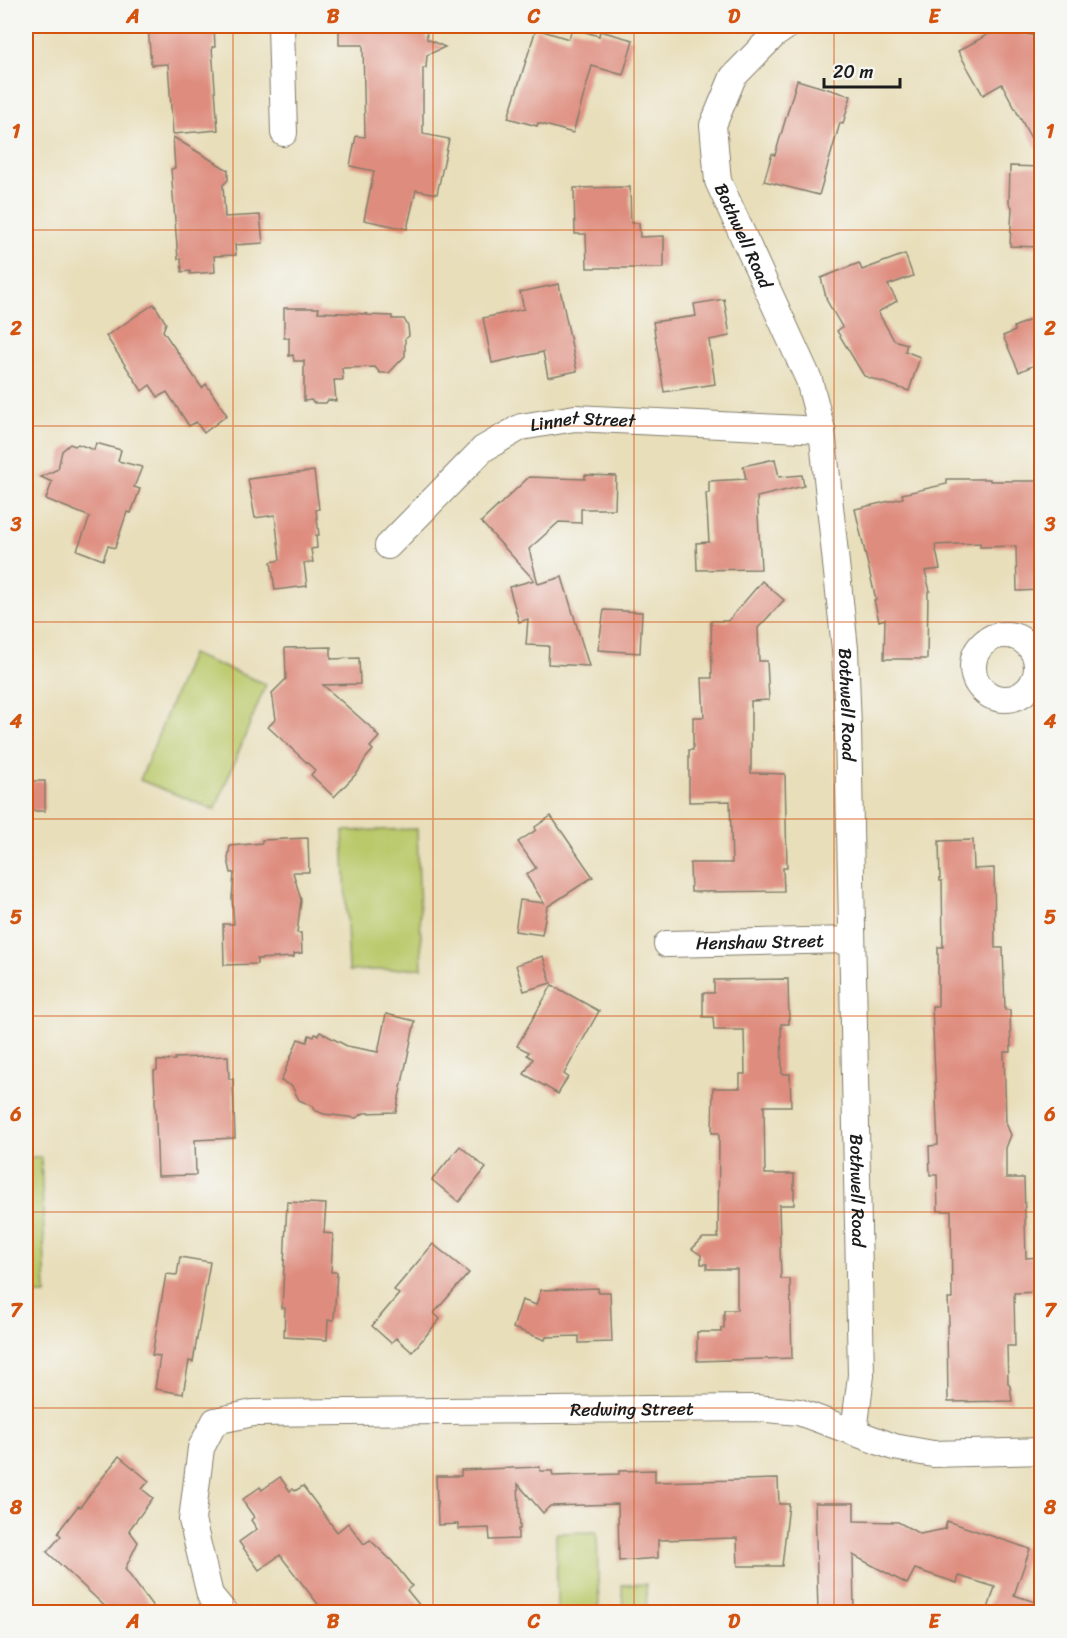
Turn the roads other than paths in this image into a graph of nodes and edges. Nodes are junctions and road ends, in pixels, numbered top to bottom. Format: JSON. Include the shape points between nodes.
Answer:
{"nodes":[{"id":1,"x":281,"y":26,"type":"edge"},
{"id":2,"x":787,"y":26,"type":"edge"},
{"id":3,"x":284,"y":133,"type":"dead end"},
{"id":4,"x":822,"y":430,"type":"junction"},
{"id":5,"x":388,"y":546,"type":"dead end"},
{"id":6,"x":852,"y":940,"type":"junction"},
{"id":7,"x":667,"y":944,"type":"dead end"},
{"id":8,"x":854,"y":1432,"type":"junction"},
{"id":9,"x":1041,"y":1451,"type":"edge"},
{"id":10,"x":225,"y":1612,"type":"edge"}],
"edges":[{"from":1,"to":3,"type":"street"},
{"from":2,"to":4,"type":"street","name":"Bothwell Road","via":[[733,77],[713,125],[718,180],[810,380]]},
{"from":4,"to":5,"type":"street","name":"Linnet Street","via":[[575,418],[521,427],[483,449]]},
{"from":4,"to":6,"type":"street","name":"Bothwell Road","via":[[845,649]]},
{"from":6,"to":7,"type":"street","name":"Henshaw Street"},
{"from":6,"to":8,"type":"street","name":"Bothwell Road","via":[[861,1375]]},
{"from":8,"to":9,"type":"street","name":"Redwing Street","via":[[894,1448],[933,1454]]},
{"from":8,"to":10,"type":"street","name":"Redwing Street","via":[[799,1412],[755,1408],[253,1413],[215,1421],[201,1448],[192,1520],[210,1595]]}]}
